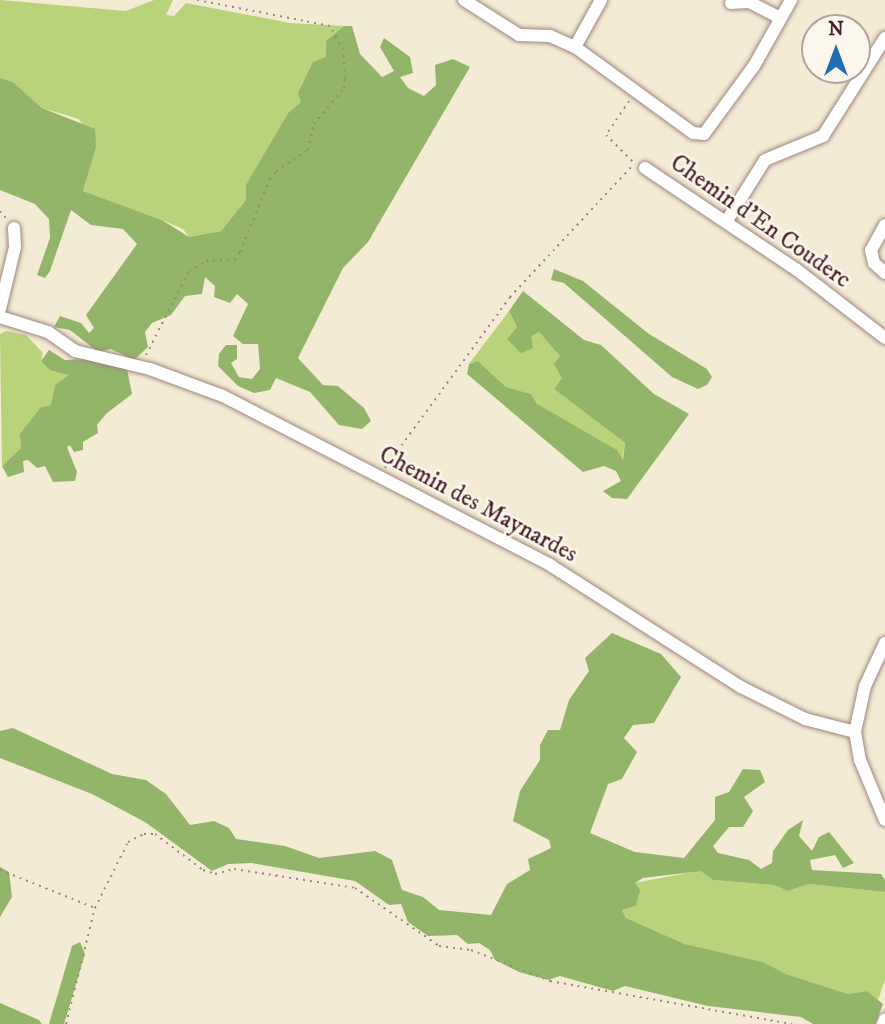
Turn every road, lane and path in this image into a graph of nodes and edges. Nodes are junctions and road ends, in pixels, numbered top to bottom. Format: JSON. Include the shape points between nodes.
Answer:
{"nodes":[{"id":1,"x":198,"y":0,"type":"edge"},
{"id":2,"x":464,"y":0,"type":"edge"},
{"id":3,"x":601,"y":0,"type":"edge"},
{"id":4,"x":791,"y":0,"type":"edge"},
{"id":5,"x":731,"y":3,"type":"dead end"},
{"id":6,"x":780,"y":18,"type":"junction"},
{"id":7,"x":885,"y":38,"type":"edge"},
{"id":8,"x":575,"y":47,"type":"junction"},
{"id":9,"x":636,"y":90,"type":"junction"},
{"id":10,"x":639,"y":165,"type":"junction"},
{"id":11,"x":726,"y":222,"type":"junction"},
{"id":12,"x":885,"y":225,"type":"edge"},
{"id":13,"x":14,"y":228,"type":"dead end"},
{"id":14,"x":885,"y":273,"type":"edge"},
{"id":15,"x":0,"y":309,"type":"edge"},
{"id":16,"x":0,"y":317,"type":"edge"},
{"id":17,"x":885,"y":338,"type":"edge"},
{"id":18,"x":139,"y":367,"type":"junction"},
{"id":19,"x":381,"y":476,"type":"junction"},
{"id":20,"x":885,"y":643,"type":"edge"},
{"id":21,"x":856,"y":732,"type":"junction"},
{"id":22,"x":885,"y":820,"type":"edge"},
{"id":23,"x":0,"y":870,"type":"edge"},
{"id":24,"x":95,"y":908,"type":"junction"},
{"id":25,"x":66,"y":1024,"type":"edge"},
{"id":26,"x":792,"y":1024,"type":"edge"}],
"edges":[{"from":1,"to":18,"type":"path","via":[[330,26],[343,50],[344,88],[314,124],[309,150],[275,171],[235,260],[206,261],[189,271]]},
{"from":2,"to":8,"type":"street","via":[[519,35],[550,36]]},
{"from":3,"to":8,"type":"street"},
{"from":4,"to":6,"type":"street"},
{"from":5,"to":6,"type":"street","via":[[749,2]]},
{"from":6,"to":9,"type":"street","via":[[754,66],[704,134],[692,133]]},
{"from":7,"to":11,"type":"street","via":[[823,136],[765,160]]},
{"from":8,"to":9,"type":"street"},
{"from":9,"to":10,"type":"path","via":[[606,135]]},
{"from":10,"to":11,"type":"street","name":"Chemin d'En Couderc"},
{"from":10,"to":19,"type":"path","via":[[510,297],[393,453]]},
{"from":11,"to":17,"type":"street","name":"Chemin d'En Couderc"},
{"from":12,"to":14,"type":"street","via":[[871,250],[874,263]]},
{"from":13,"to":15,"type":"street","via":[[15,247]]},
{"from":16,"to":18,"type":"street","name":"Chemin des Maynardes","via":[[48,332],[64,346]]},
{"from":18,"to":19,"type":"street","name":"Chemin des Maynardes","via":[[223,396]]},
{"from":19,"to":21,"type":"street","name":"Chemin des Maynardes","via":[[550,565],[741,687],[805,719]]},
{"from":20,"to":21,"type":"street","via":[[865,686]]},
{"from":21,"to":22,"type":"street","via":[[860,760]]},
{"from":23,"to":24,"type":"path"},
{"from":24,"to":25,"type":"path"},
{"from":24,"to":26,"type":"path","via":[[128,842],[155,834],[215,874],[234,869],[355,888],[439,946],[471,950],[550,981]]}]}
